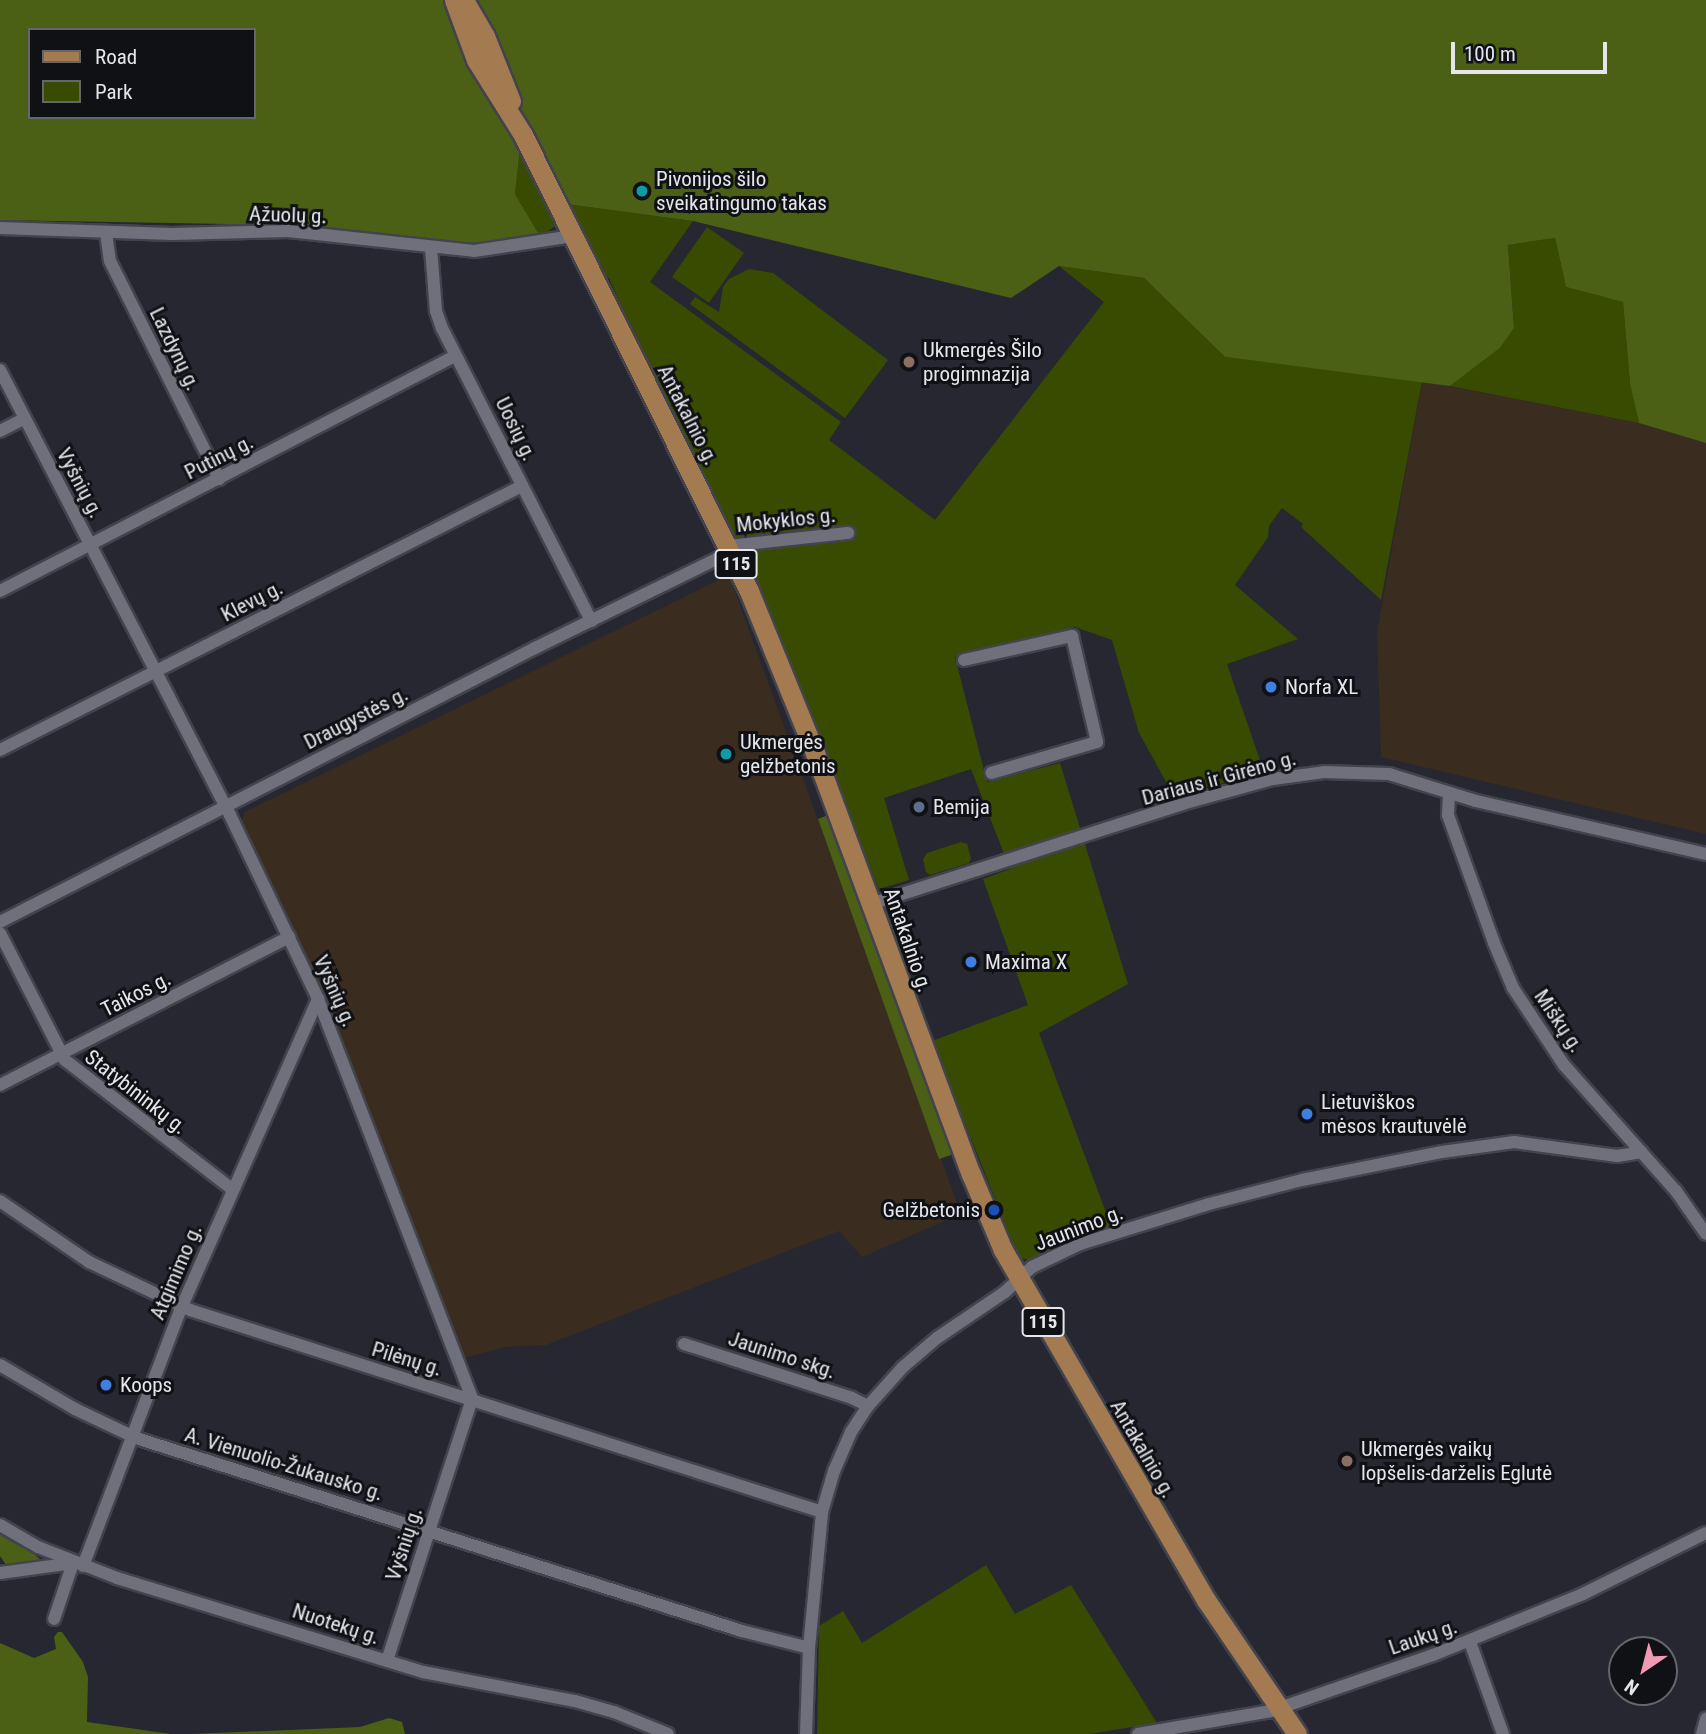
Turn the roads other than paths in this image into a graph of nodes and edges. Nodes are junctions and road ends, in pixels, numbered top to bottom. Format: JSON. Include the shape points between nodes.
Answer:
{"nodes":[{"id":1,"x":454,"y":0,"type":"edge"},
{"id":2,"x":464,"y":0,"type":"edge"},
{"id":3,"x":523,"y":135,"type":"junction"},
{"id":4,"x":0,"y":228,"type":"edge"},
{"id":5,"x":106,"y":233,"type":"junction"},
{"id":6,"x":573,"y":236,"type":"junction"},
{"id":7,"x":430,"y":248,"type":"junction"},
{"id":8,"x":456,"y":356,"type":"junction"},
{"id":9,"x":0,"y":370,"type":"edge"},
{"id":10,"x":24,"y":419,"type":"junction"},
{"id":11,"x":0,"y":431,"type":"edge"},
{"id":12,"x":219,"y":479,"type":"junction"},
{"id":13,"x":522,"y":486,"type":"junction"},
{"id":14,"x":848,"y":533,"type":"dead end"},
{"id":15,"x":91,"y":545,"type":"junction"},
{"id":16,"x":729,"y":549,"type":"junction"},
{"id":17,"x":0,"y":591,"type":"edge"},
{"id":18,"x":590,"y":621,"type":"junction"},
{"id":19,"x":964,"y":660,"type":"dead end"},
{"id":20,"x":153,"y":672,"type":"junction"},
{"id":21,"x":0,"y":750,"type":"edge"},
{"id":22,"x":991,"y":773,"type":"dead end"},
{"id":23,"x":1449,"y":794,"type":"junction"},
{"id":24,"x":225,"y":807,"type":"junction"},
{"id":25,"x":1706,"y":854,"type":"edge"},
{"id":26,"x":871,"y":904,"type":"junction"},
{"id":27,"x":0,"y":922,"type":"edge"},
{"id":28,"x":0,"y":933,"type":"edge"},
{"id":29,"x":289,"y":937,"type":"junction"},
{"id":30,"x":318,"y":999,"type":"junction"},
{"id":31,"x":61,"y":1054,"type":"junction"},
{"id":32,"x":0,"y":1085,"type":"edge"},
{"id":33,"x":1642,"y":1152,"type":"junction"},
{"id":34,"x":232,"y":1189,"type":"junction"},
{"id":35,"x":0,"y":1201,"type":"edge"},
{"id":36,"x":1706,"y":1234,"type":"edge"},
{"id":37,"x":1018,"y":1279,"type":"junction"},
{"id":38,"x":182,"y":1306,"type":"junction"},
{"id":39,"x":684,"y":1344,"type":"dead end"},
{"id":40,"x":0,"y":1365,"type":"edge"},
{"id":41,"x":472,"y":1399,"type":"junction"},
{"id":42,"x":868,"y":1406,"type":"junction"},
{"id":43,"x":130,"y":1436,"type":"junction"},
{"id":44,"x":822,"y":1512,"type":"junction"},
{"id":45,"x":0,"y":1525,"type":"edge"},
{"id":46,"x":429,"y":1529,"type":"junction"},
{"id":47,"x":1706,"y":1533,"type":"edge"},
{"id":48,"x":78,"y":1564,"type":"junction"},
{"id":49,"x":0,"y":1573,"type":"edge"},
{"id":50,"x":54,"y":1619,"type":"dead end"},
{"id":51,"x":1470,"y":1642,"type":"junction"},
{"id":52,"x":809,"y":1648,"type":"junction"},
{"id":53,"x":387,"y":1661,"type":"junction"},
{"id":54,"x":1280,"y":1707,"type":"junction"},
{"id":55,"x":1706,"y":1719,"type":"edge"},
{"id":56,"x":668,"y":1734,"type":"edge"},
{"id":57,"x":806,"y":1734,"type":"edge"},
{"id":58,"x":1138,"y":1734,"type":"edge"},
{"id":59,"x":1297,"y":1734,"type":"edge"},
{"id":60,"x":1503,"y":1734,"type":"edge"},
{"id":61,"x":1702,"y":1734,"type":"edge"}],
"edges":[{"from":1,"to":3,"type":"main road","name":"Antakalnio g.","number":"115","via":[[476,60]]},
{"from":2,"to":3,"type":"main road","name":"Antakalnio g.","number":"115","via":[[495,57]]},
{"from":3,"to":6,"type":"main road","name":"Antakalnio g.","number":"115"},
{"from":4,"to":5,"type":"street","name":"Ąžuolų g."},
{"from":5,"to":7,"type":"street","name":"Ąžuolų g.","via":[[288,231]]},
{"from":5,"to":12,"type":"street","name":"Lazdynų g.","via":[[110,261]]},
{"from":6,"to":7,"type":"street","name":"Ąžuolų g.","via":[[494,250]]},
{"from":6,"to":16,"type":"main road","name":"Antakalnio g.","number":"115"},
{"from":7,"to":8,"type":"street","name":"Uosių g.","via":[[436,311]]},
{"from":8,"to":12,"type":"street","name":"Putinų g."},
{"from":8,"to":13,"type":"street","name":"Uosių g."},
{"from":9,"to":10,"type":"street","name":"Vyšnių g."},
{"from":10,"to":11,"type":"street"},
{"from":10,"to":15,"type":"street","name":"Vyšnių g."},
{"from":12,"to":15,"type":"street","name":"Putinų g."},
{"from":13,"to":18,"type":"street","name":"Uosių g."},
{"from":13,"to":20,"type":"street","name":"Klevų g."},
{"from":14,"to":16,"type":"street","name":"Mokyklos g."},
{"from":15,"to":17,"type":"street","name":"Putinų g."},
{"from":15,"to":20,"type":"street","name":"Vyšnių g."},
{"from":16,"to":18,"type":"street","name":"Draugystės g."},
{"from":16,"to":26,"type":"main road","name":"Antakalnio g.","number":"115","via":[[778,660]]},
{"from":18,"to":24,"type":"street","name":"Draugystės g."},
{"from":19,"to":22,"type":"street","via":[[1072,636],[1097,742]]},
{"from":20,"to":21,"type":"street","name":"Klevų g."},
{"from":20,"to":24,"type":"street","name":"Vyšnių g."},
{"from":23,"to":25,"type":"street","name":"Dariaus ir Girėno g."},
{"from":23,"to":26,"type":"street","name":"Dariaus ir Girėno g.","via":[[1374,772],[1273,779]]},
{"from":23,"to":33,"type":"street","name":"Miškų g.","via":[[1448,815],[1513,988],[1546,1041]]},
{"from":24,"to":27,"type":"street","name":"Draugystės g."},
{"from":24,"to":29,"type":"street","name":"Vyšnių g."},
{"from":26,"to":37,"type":"main road","name":"Antakalnio g.","number":"115","via":[[979,1195]]},
{"from":28,"to":31,"type":"street","name":"Statybininkų g."},
{"from":29,"to":30,"type":"street","name":"Vyšnių g."},
{"from":29,"to":31,"type":"street","name":"Taikos g."},
{"from":30,"to":34,"type":"street","name":"Atgimimo g."},
{"from":30,"to":41,"type":"street","name":"Vyšnių g."},
{"from":31,"to":32,"type":"street","name":"Taikos g."},
{"from":31,"to":34,"type":"street","name":"Statybininkų g.","via":[[78,1073]]},
{"from":33,"to":36,"type":"street","name":"Miškų g."},
{"from":33,"to":37,"type":"street","name":"Jaunimo g.","via":[[1617,1156],[1514,1142],[1302,1180],[1080,1244],[1032,1267]]},
{"from":34,"to":38,"type":"street","name":"Atgimimo g."},
{"from":35,"to":38,"type":"street","name":"Pilėnų g.","via":[[89,1262]]},
{"from":37,"to":42,"type":"street","name":"Jaunimo g.","via":[[925,1347]]},
{"from":37,"to":54,"type":"main road","name":"Antakalnio g.","number":"115","via":[[1206,1600]]},
{"from":38,"to":41,"type":"street","name":"Pilėnų g."},
{"from":38,"to":43,"type":"street","name":"Atgimimo g."},
{"from":39,"to":42,"type":"street","name":"Jaunimo skg."},
{"from":40,"to":43,"type":"street","name":"A. Vienuolio-Žukausko g."},
{"from":41,"to":44,"type":"street","name":"Pilėnų g."},
{"from":41,"to":46,"type":"street","name":"Vyšnių g."},
{"from":42,"to":44,"type":"street","name":"Jaunimo g.","via":[[834,1471]]},
{"from":43,"to":46,"type":"street","name":"A. Vienuolio-Žukausko g."},
{"from":43,"to":48,"type":"street","name":"Atgimimo g."},
{"from":44,"to":52,"type":"street","name":"Jaunimo g."},
{"from":45,"to":48,"type":"street","name":"Nuotekų g."},
{"from":46,"to":52,"type":"street","name":"A. Vienuolio-Žukausko g.","via":[[742,1631]]},
{"from":46,"to":53,"type":"street","name":"Vyšnių g."},
{"from":47,"to":51,"type":"street","name":"Laukų g.","via":[[1583,1594]]},
{"from":48,"to":49,"type":"street"},
{"from":48,"to":50,"type":"street","name":"Atgimimo g."},
{"from":48,"to":53,"type":"street","name":"Nuotekų g."},
{"from":51,"to":54,"type":"street","name":"Laukų g."},
{"from":51,"to":60,"type":"street"},
{"from":52,"to":57,"type":"street","name":"Jaunimo g."},
{"from":53,"to":56,"type":"street","name":"Nuotekų g.","via":[[575,1701]]},
{"from":54,"to":58,"type":"street","name":"Laukų g."},
{"from":54,"to":59,"type":"main road","name":"Antakalnio g.","number":"115"},
{"from":55,"to":61,"type":"street"}]}
